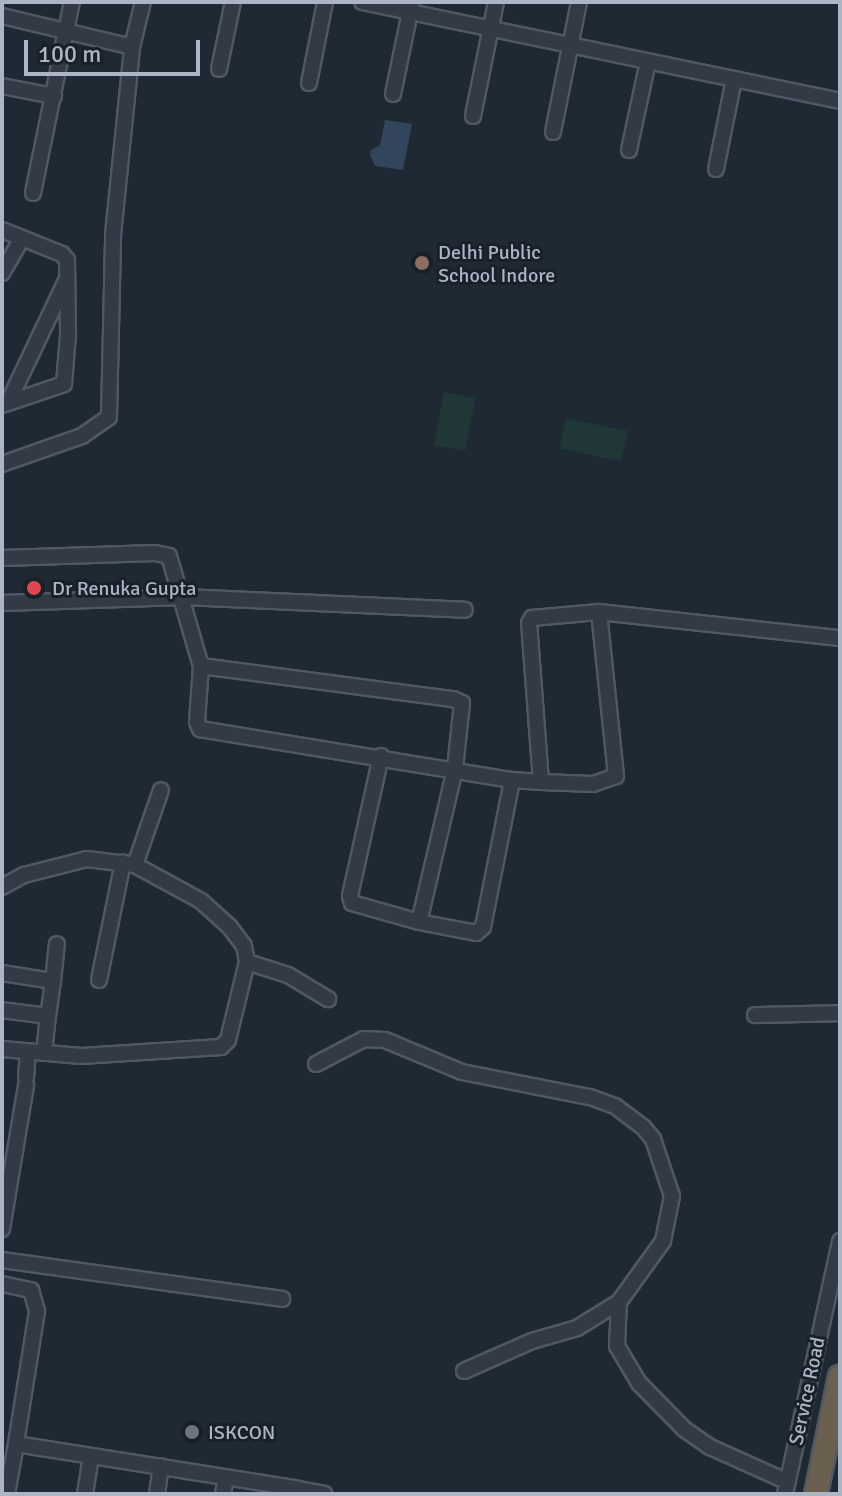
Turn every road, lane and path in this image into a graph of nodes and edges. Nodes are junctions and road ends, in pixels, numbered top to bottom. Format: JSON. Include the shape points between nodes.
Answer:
{"nodes":[{"id":1,"x":72,"y":2,"type":"edge"},
{"id":2,"x":143,"y":2,"type":"edge"},
{"id":3,"x":233,"y":2,"type":"edge"},
{"id":4,"x":325,"y":2,"type":"edge"},
{"id":5,"x":362,"y":2,"type":"edge"},
{"id":6,"x":496,"y":2,"type":"edge"},
{"id":7,"x":579,"y":2,"type":"edge"},
{"id":8,"x":411,"y":7,"type":"edge"},
{"id":9,"x":2,"y":16,"type":"edge"},
{"id":10,"x":491,"y":29,"type":"junction"},
{"id":11,"x":68,"y":30,"type":"junction"},
{"id":12,"x":570,"y":45,"type":"junction"},
{"id":13,"x":132,"y":47,"type":"junction"},
{"id":14,"x":648,"y":61,"type":"junction"},
{"id":15,"x":219,"y":69,"type":"dead end"},
{"id":16,"x":734,"y":79,"type":"junction"},
{"id":17,"x":309,"y":83,"type":"dead end"},
{"id":18,"x":2,"y":86,"type":"edge"},
{"id":19,"x":393,"y":94,"type":"dead end"},
{"id":20,"x":54,"y":96,"type":"junction"},
{"id":21,"x":840,"y":101,"type":"edge"},
{"id":22,"x":473,"y":116,"type":"dead end"},
{"id":23,"x":553,"y":132,"type":"dead end"},
{"id":24,"x":629,"y":150,"type":"dead end"},
{"id":25,"x":716,"y":169,"type":"dead end"},
{"id":26,"x":33,"y":193,"type":"dead end"},
{"id":27,"x":2,"y":230,"type":"edge"},
{"id":28,"x":22,"y":239,"type":"junction"},
{"id":29,"x":2,"y":273,"type":"edge"},
{"id":30,"x":67,"y":278,"type":"junction"},
{"id":31,"x":5,"y":404,"type":"edge"},
{"id":32,"x":2,"y":464,"type":"edge"},
{"id":33,"x":2,"y":558,"type":"edge"},
{"id":34,"x":184,"y":597,"type":"junction"},
{"id":35,"x":2,"y":603,"type":"edge"},
{"id":36,"x":465,"y":610,"type":"dead end"},
{"id":37,"x":599,"y":612,"type":"junction"},
{"id":38,"x":840,"y":638,"type":"edge"},
{"id":39,"x":201,"y":666,"type":"junction"},
{"id":40,"x":381,"y":756,"type":"junction"},
{"id":41,"x":455,"y":769,"type":"junction"},
{"id":42,"x":512,"y":780,"type":"junction"},
{"id":43,"x":541,"y":782,"type":"junction"},
{"id":44,"x":161,"y":790,"type":"dead end"},
{"id":45,"x":129,"y":863,"type":"junction"},
{"id":46,"x":2,"y":887,"type":"edge"},
{"id":47,"x":419,"y":922,"type":"junction"},
{"id":48,"x":57,"y":944,"type":"dead end"},
{"id":49,"x":247,"y":962,"type":"junction"},
{"id":50,"x":2,"y":973,"type":"edge"},
{"id":51,"x":99,"y":980,"type":"dead end"},
{"id":52,"x":53,"y":981,"type":"junction"},
{"id":53,"x":328,"y":999,"type":"dead end"},
{"id":54,"x":2,"y":1010,"type":"edge"},
{"id":55,"x":840,"y":1013,"type":"edge"},
{"id":56,"x":755,"y":1015,"type":"dead end"},
{"id":57,"x":48,"y":1016,"type":"junction"},
{"id":58,"x":2,"y":1049,"type":"edge"},
{"id":59,"x":36,"y":1052,"type":"junction"},
{"id":60,"x":316,"y":1064,"type":"dead end"},
{"id":61,"x":2,"y":1229,"type":"edge"},
{"id":62,"x":840,"y":1241,"type":"edge"},
{"id":63,"x":2,"y":1260,"type":"edge"},
{"id":64,"x":2,"y":1284,"type":"edge"},
{"id":65,"x":282,"y":1299,"type":"dead end"},
{"id":66,"x":619,"y":1302,"type":"junction"},
{"id":67,"x":464,"y":1371,"type":"dead end"},
{"id":68,"x":840,"y":1376,"type":"edge"},
{"id":69,"x":16,"y":1444,"type":"junction"},
{"id":70,"x":91,"y":1456,"type":"junction"},
{"id":71,"x":161,"y":1466,"type":"junction"},
{"id":72,"x":226,"y":1477,"type":"junction"},
{"id":73,"x":786,"y":1488,"type":"edge"},
{"id":74,"x":6,"y":1490,"type":"edge"},
{"id":75,"x":294,"y":1491,"type":"edge"},
{"id":76,"x":85,"y":1494,"type":"edge"},
{"id":77,"x":157,"y":1494,"type":"edge"},
{"id":78,"x":223,"y":1494,"type":"edge"},
{"id":79,"x":324,"y":1494,"type":"edge"},
{"id":80,"x":816,"y":1494,"type":"edge"}],
"edges":[{"from":1,"to":11,"type":"street"},
{"from":2,"to":13,"type":"street"},
{"from":3,"to":15,"type":"street"},
{"from":4,"to":17,"type":"street"},
{"from":5,"to":8,"type":"street"},
{"from":6,"to":10,"type":"street"},
{"from":7,"to":12,"type":"street"},
{"from":8,"to":10,"type":"street"},
{"from":8,"to":19,"type":"street"},
{"from":9,"to":11,"type":"street"},
{"from":10,"to":12,"type":"street"},
{"from":10,"to":22,"type":"street"},
{"from":11,"to":13,"type":"street"},
{"from":11,"to":20,"type":"street"},
{"from":12,"to":14,"type":"street"},
{"from":12,"to":23,"type":"street"},
{"from":13,"to":32,"type":"street","via":[[113,235],[109,417],[82,436]]},
{"from":14,"to":16,"type":"street"},
{"from":14,"to":24,"type":"street"},
{"from":16,"to":21,"type":"street"},
{"from":16,"to":25,"type":"street"},
{"from":18,"to":20,"type":"street"},
{"from":20,"to":26,"type":"street"},
{"from":27,"to":28,"type":"street"},
{"from":28,"to":29,"type":"street"},
{"from":28,"to":30,"type":"street","via":[[62,254]]},
{"from":30,"to":31,"type":"street"},
{"from":30,"to":31,"type":"street","via":[[64,384]]},
{"from":33,"to":34,"type":"street","via":[[164,554],[173,562]]},
{"from":34,"to":35,"type":"street"},
{"from":34,"to":36,"type":"street"},
{"from":34,"to":39,"type":"street"},
{"from":37,"to":38,"type":"street"},
{"from":37,"to":43,"type":"street","via":[[534,617],[529,623]]},
{"from":37,"to":43,"type":"street","via":[[616,776],[593,784]]},
{"from":39,"to":40,"type":"street","via":[[200,729]]},
{"from":39,"to":41,"type":"street","via":[[458,701],[463,709]]},
{"from":40,"to":41,"type":"street"},
{"from":40,"to":47,"type":"street","via":[[350,899],[355,905]]},
{"from":41,"to":42,"type":"street"},
{"from":41,"to":47,"type":"street"},
{"from":42,"to":43,"type":"street"},
{"from":42,"to":47,"type":"street","via":[[481,930]]},
{"from":44,"to":45,"type":"street"},
{"from":45,"to":46,"type":"street","via":[[87,859],[24,875]]},
{"from":45,"to":49,"type":"street","via":[[211,909],[244,946]]},
{"from":45,"to":51,"type":"street"},
{"from":48,"to":52,"type":"street"},
{"from":49,"to":53,"type":"street","via":[[288,975]]},
{"from":49,"to":59,"type":"street","via":[[228,1040],[221,1047],[81,1056]]},
{"from":50,"to":52,"type":"street"},
{"from":52,"to":57,"type":"street"},
{"from":54,"to":57,"type":"street"},
{"from":55,"to":56,"type":"street"},
{"from":57,"to":59,"type":"street"},
{"from":58,"to":59,"type":"street"},
{"from":59,"to":61,"type":"street","via":[[26,1081]]},
{"from":60,"to":66,"type":"street","via":[[364,1039],[385,1040],[462,1072],[590,1097],[615,1106],[643,1127],[653,1139],[672,1196],[663,1241]]},
{"from":62,"to":73,"type":"street","name":"Service Road"},
{"from":63,"to":65,"type":"street"},
{"from":64,"to":69,"type":"street","via":[[31,1290],[37,1311]]},
{"from":66,"to":67,"type":"street","via":[[577,1328]]},
{"from":66,"to":73,"type":"street","via":[[617,1346],[639,1383],[684,1429]]},
{"from":68,"to":80,"type":"highway"},
{"from":69,"to":70,"type":"street"},
{"from":69,"to":74,"type":"street"},
{"from":70,"to":71,"type":"street"},
{"from":70,"to":76,"type":"street"},
{"from":71,"to":72,"type":"street"},
{"from":71,"to":77,"type":"street"},
{"from":72,"to":75,"type":"street"},
{"from":72,"to":78,"type":"street"},
{"from":75,"to":79,"type":"street"}]}
